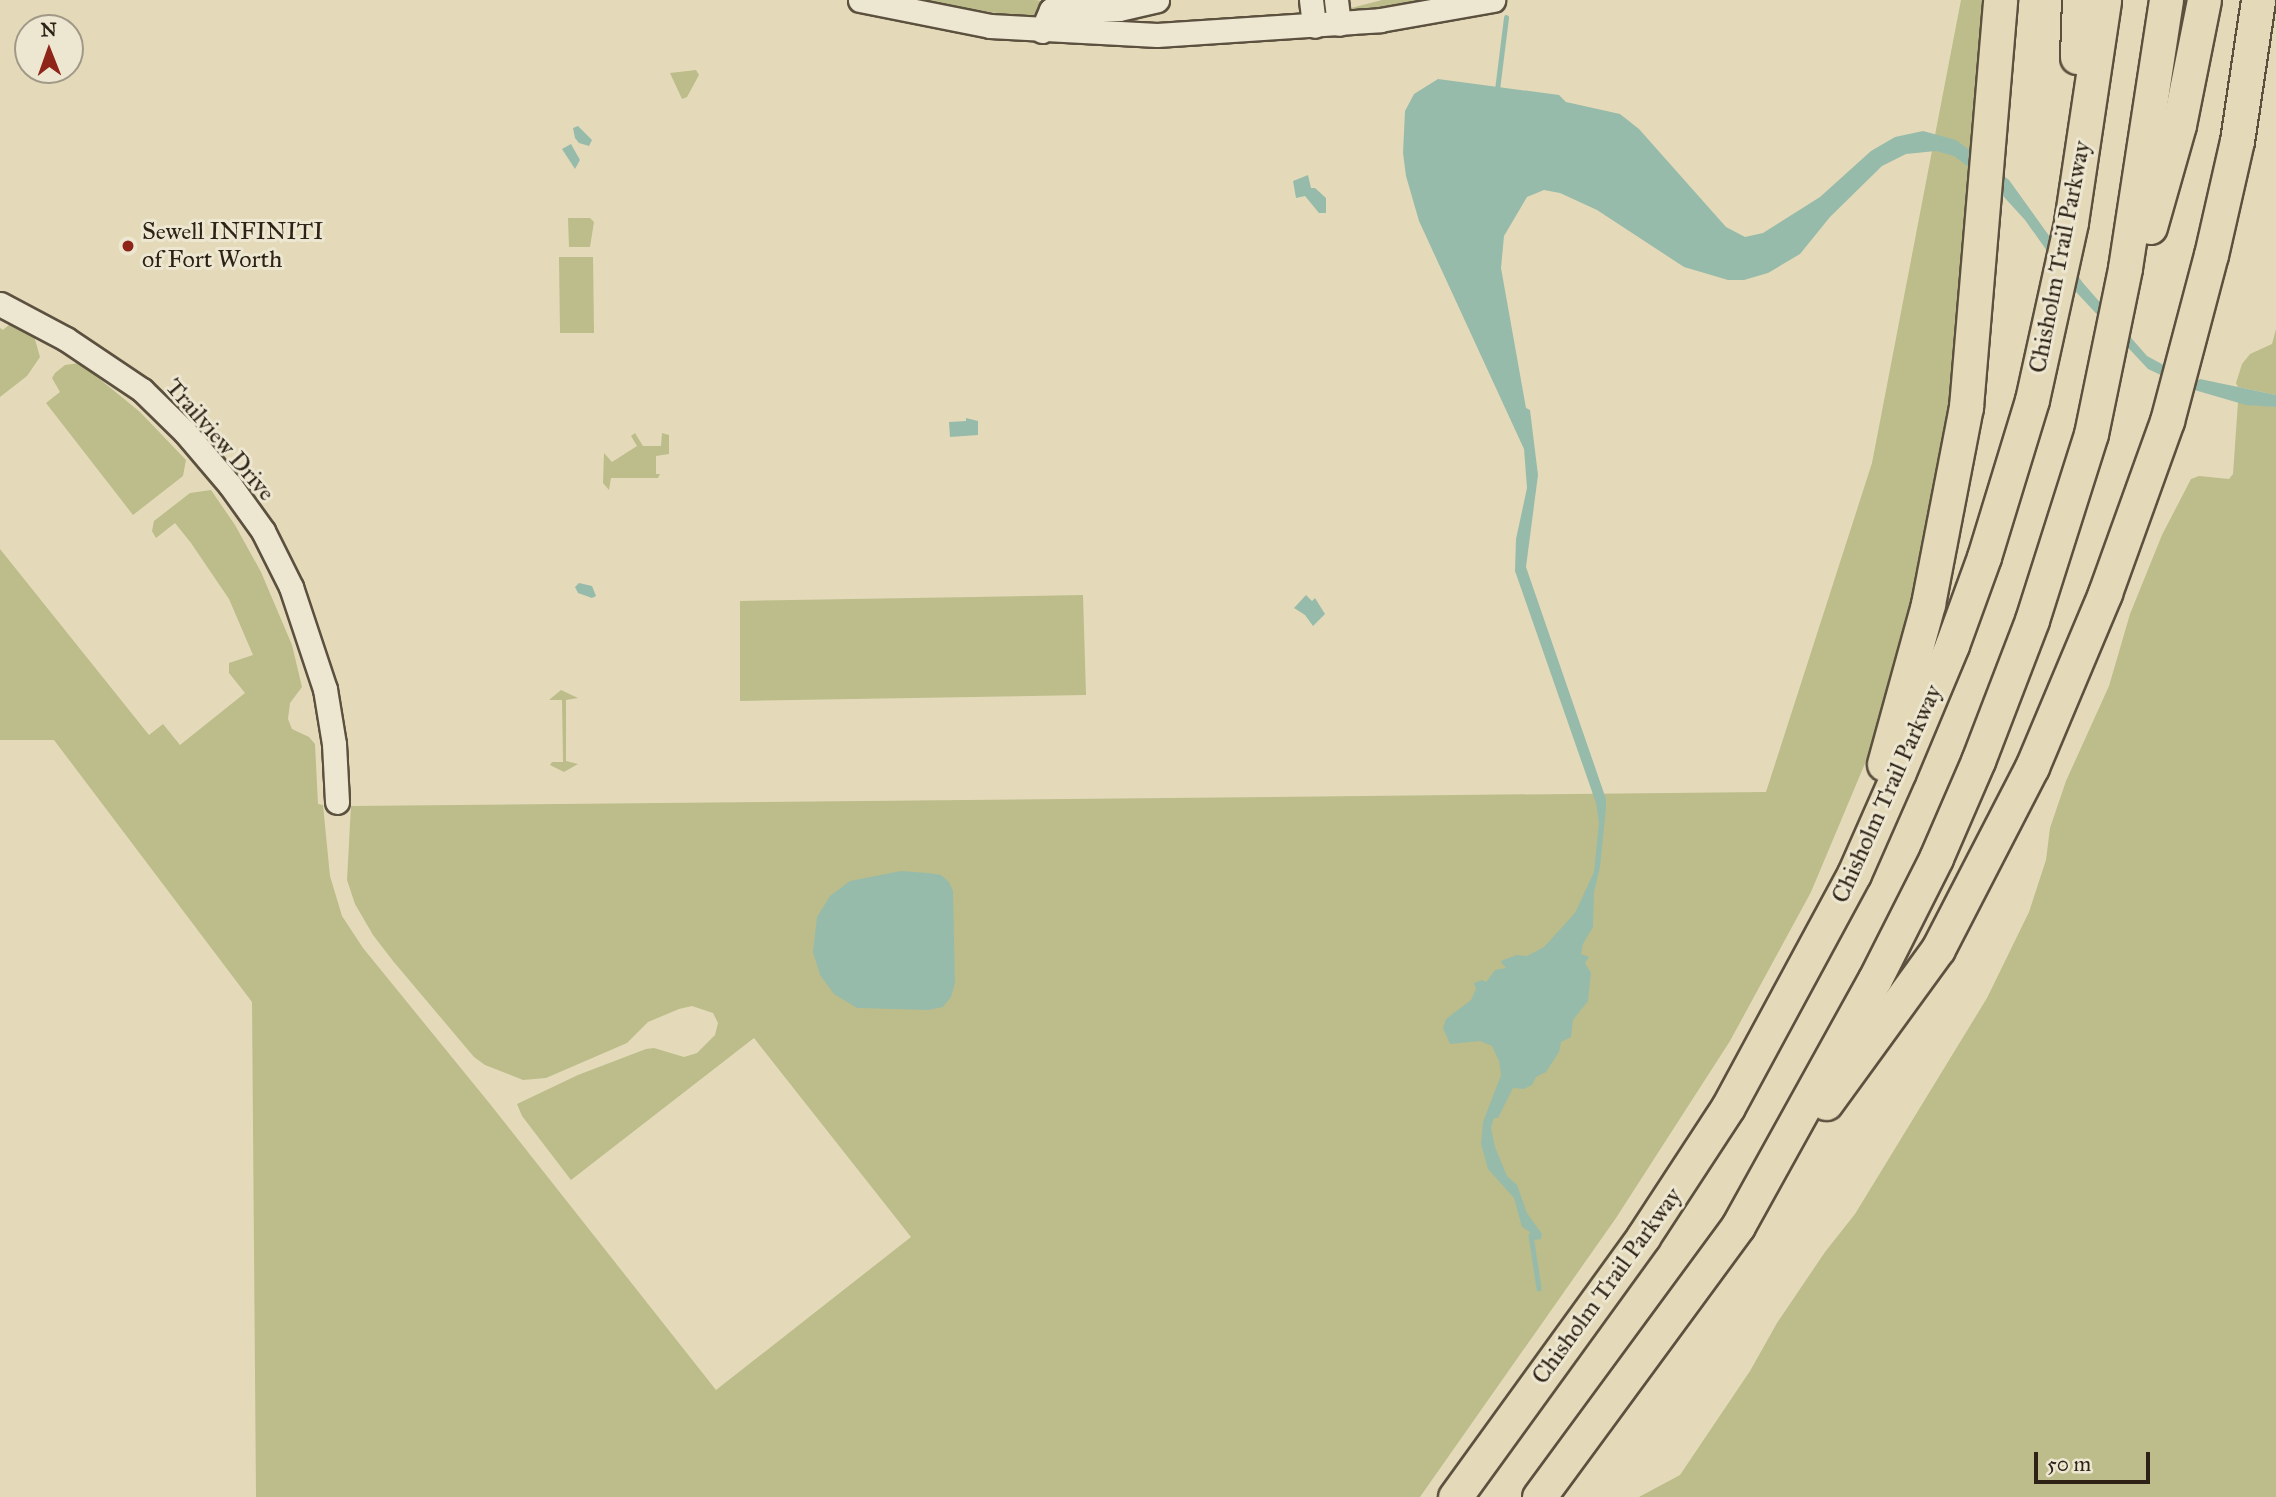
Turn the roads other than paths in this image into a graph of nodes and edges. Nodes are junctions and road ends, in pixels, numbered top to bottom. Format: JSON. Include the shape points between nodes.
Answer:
{"nodes":[{"id":1,"x":860,"y":0,"type":"edge"},
{"id":2,"x":1157,"y":0,"type":"edge"},
{"id":3,"x":1311,"y":0,"type":"edge"},
{"id":4,"x":1336,"y":0,"type":"edge"},
{"id":5,"x":1493,"y":0,"type":"edge"},
{"id":6,"x":2000,"y":0,"type":"edge"},
{"id":7,"x":2079,"y":0,"type":"edge"},
{"id":8,"x":2104,"y":0,"type":"edge"},
{"id":9,"x":2166,"y":0,"type":"edge"},
{"id":10,"x":2204,"y":0,"type":"edge"},
{"id":11,"x":2258,"y":0,"type":"edge"},
{"id":12,"x":1339,"y":24,"type":"junction"},
{"id":13,"x":1314,"y":26,"type":"junction"},
{"id":14,"x":1042,"y":31,"type":"junction"},
{"id":15,"x":2071,"y":222,"type":"junction"},
{"id":16,"x":0,"y":304,"type":"edge"},
{"id":17,"x":2091,"y":434,"type":"junction"},
{"id":18,"x":337,"y":802,"type":"dead end"},
{"id":19,"x":1854,"y":874,"type":"junction"},
{"id":20,"x":1738,"y":1226,"type":"junction"},
{"id":21,"x":1455,"y":1497,"type":"edge"},
{"id":22,"x":1539,"y":1497,"type":"edge"}],
"edges":[{"from":1,"to":14,"type":"street","via":[[990,26]]},
{"from":2,"to":14,"type":"street","via":[[1119,9],[1051,10]]},
{"from":3,"to":13,"type":"street"},
{"from":4,"to":12,"type":"street"},
{"from":5,"to":12,"type":"street"},
{"from":6,"to":19,"type":"highway","via":[[1966,407],[1928,604]]},
{"from":7,"to":15,"type":"highway"},
{"from":8,"to":15,"type":"highway","name":"Chisholm Trail Parkway"},
{"from":9,"to":17,"type":"highway","via":[[2125,268]]},
{"from":10,"to":17,"type":"highway","via":[[2179,125]]},
{"from":11,"to":20,"type":"highway","via":[[2236,142],[2166,421],[2127,537],[2071,677],[1989,853],[1938,949]]},
{"from":12,"to":13,"type":"street"},
{"from":13,"to":14,"type":"street","via":[[1157,35]]},
{"from":15,"to":19,"type":"highway","name":"Chisholm Trail Parkway","via":[[2011,473],[1952,645]]},
{"from":16,"to":18,"type":"street","name":"Trailview Drive","via":[[66,339],[142,390],[185,432],[263,531],[291,587],[325,689]]},
{"from":17,"to":20,"type":"highway","via":[[2000,708],[1936,858],[1875,979]]},
{"from":19,"to":21,"type":"highway","name":"Chisholm Trail Parkway","via":[[1760,1052],[1680,1182]]},
{"from":20,"to":22,"type":"highway"}]}
